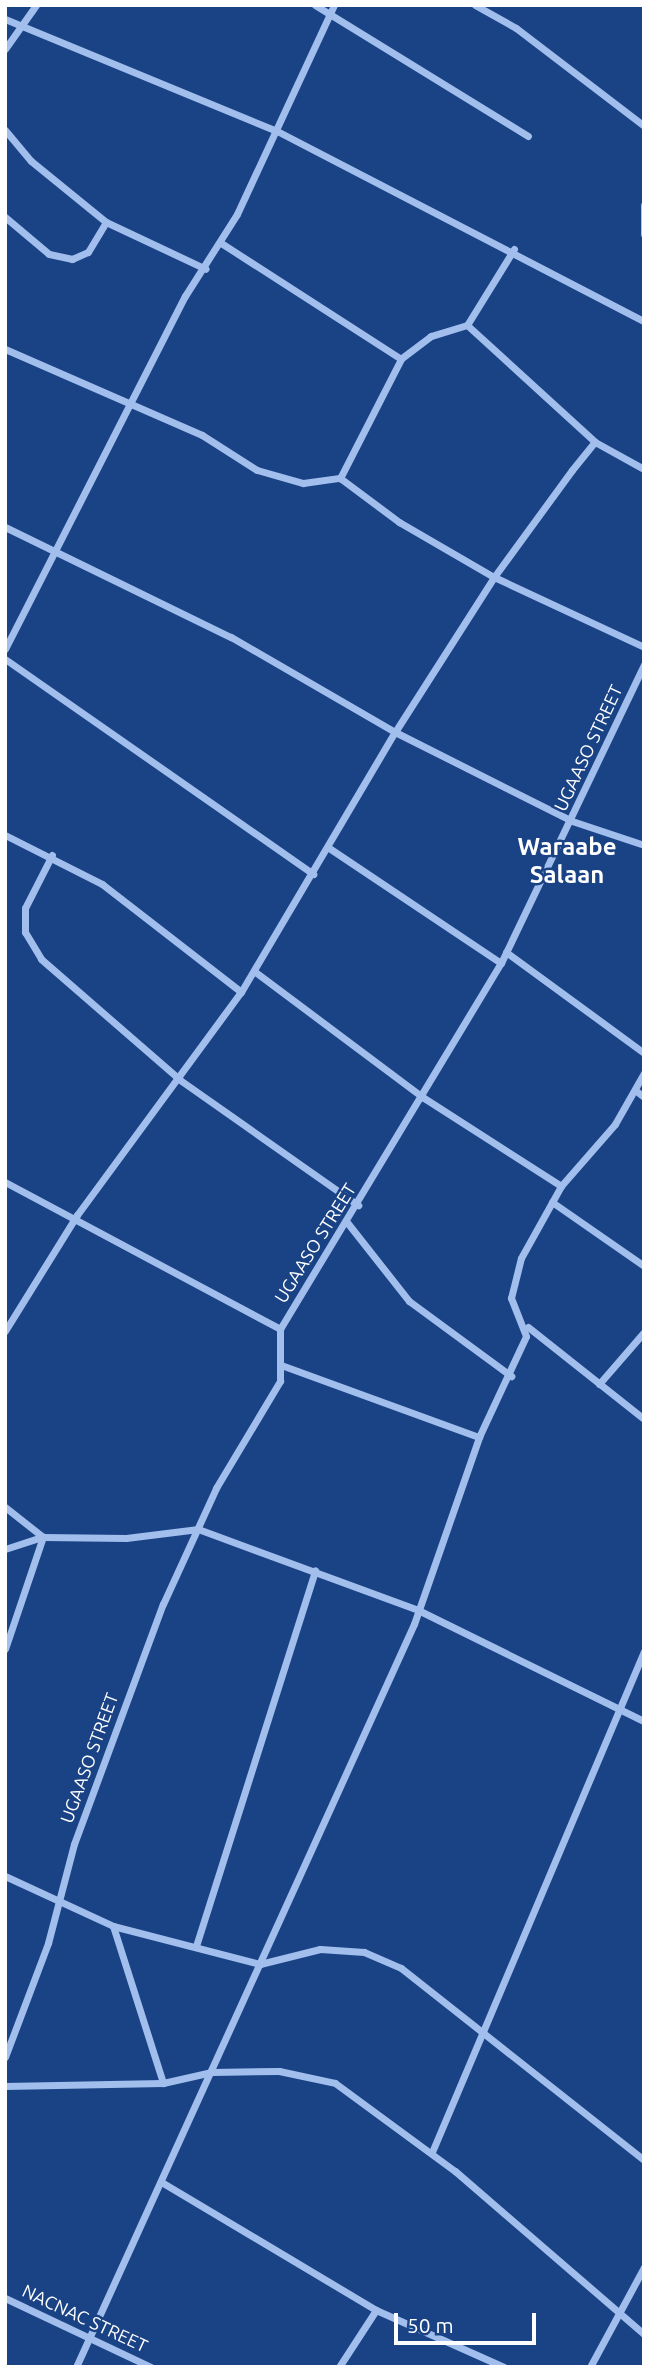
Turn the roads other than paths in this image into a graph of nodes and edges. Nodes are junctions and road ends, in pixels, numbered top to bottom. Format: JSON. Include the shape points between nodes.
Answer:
{"nodes":[{"id":1,"x":36,"y":5,"type":"edge"},
{"id":2,"x":315,"y":5,"type":"edge"},
{"id":3,"x":475,"y":5,"type":"edge"},
{"id":4,"x":333,"y":9,"type":"edge"},
{"id":5,"x":5,"y":19,"type":"edge"},
{"id":6,"x":22,"y":26,"type":"junction"},
{"id":7,"x":5,"y":49,"type":"edge"},
{"id":8,"x":644,"y":126,"type":"edge"},
{"id":9,"x":5,"y":130,"type":"edge"},
{"id":10,"x":277,"y":131,"type":"junction"},
{"id":11,"x":528,"y":136,"type":"dead end"},
{"id":12,"x":644,"y":205,"type":"edge"},
{"id":13,"x":5,"y":217,"type":"edge"},
{"id":14,"x":106,"y":222,"type":"junction"},
{"id":15,"x":644,"y":234,"type":"edge"},
{"id":16,"x":220,"y":243,"type":"junction"},
{"id":17,"x":514,"y":249,"type":"junction"},
{"id":18,"x":206,"y":269,"type":"junction"},
{"id":19,"x":644,"y":321,"type":"edge"},
{"id":20,"x":467,"y":326,"type":"junction"},
{"id":21,"x":5,"y":349,"type":"edge"},
{"id":22,"x":401,"y":359,"type":"junction"},
{"id":23,"x":130,"y":401,"type":"junction"},
{"id":24,"x":595,"y":442,"type":"junction"},
{"id":25,"x":644,"y":469,"type":"edge"},
{"id":26,"x":340,"y":478,"type":"junction"},
{"id":27,"x":5,"y":527,"type":"edge"},
{"id":28,"x":52,"y":547,"type":"junction"},
{"id":29,"x":494,"y":577,"type":"junction"},
{"id":30,"x":644,"y":647,"type":"edge"},
{"id":31,"x":5,"y":649,"type":"edge"},
{"id":32,"x":5,"y":659,"type":"edge"},
{"id":33,"x":644,"y":665,"type":"edge"},
{"id":34,"x":395,"y":733,"type":"junction"},
{"id":35,"x":572,"y":821,"type":"junction"},
{"id":36,"x":5,"y":835,"type":"edge"},
{"id":37,"x":644,"y":845,"type":"edge"},
{"id":38,"x":328,"y":848,"type":"junction"},
{"id":39,"x":52,"y":855,"type":"junction"},
{"id":40,"x":313,"y":874,"type":"junction"},
{"id":41,"x":506,"y":952,"type":"junction"},
{"id":42,"x":500,"y":963,"type":"junction"},
{"id":43,"x":254,"y":971,"type":"junction"},
{"id":44,"x":241,"y":992,"type":"junction"},
{"id":45,"x":644,"y":1052,"type":"edge"},
{"id":46,"x":644,"y":1073,"type":"edge"},
{"id":47,"x":180,"y":1080,"type":"junction"},
{"id":48,"x":635,"y":1090,"type":"junction"},
{"id":49,"x":644,"y":1097,"type":"edge"},
{"id":50,"x":424,"y":1098,"type":"junction"},
{"id":51,"x":5,"y":1182,"type":"edge"},
{"id":52,"x":561,"y":1186,"type":"junction"},
{"id":53,"x":552,"y":1202,"type":"junction"},
{"id":54,"x":358,"y":1205,"type":"junction"},
{"id":55,"x":77,"y":1215,"type":"junction"},
{"id":56,"x":346,"y":1221,"type":"junction"},
{"id":57,"x":644,"y":1266,"type":"edge"},
{"id":58,"x":528,"y":1327,"type":"junction"},
{"id":59,"x":280,"y":1329,"type":"junction"},
{"id":60,"x":5,"y":1331,"type":"edge"},
{"id":61,"x":644,"y":1332,"type":"edge"},
{"id":62,"x":281,"y":1365,"type":"junction"},
{"id":63,"x":511,"y":1376,"type":"junction"},
{"id":64,"x":599,"y":1384,"type":"junction"},
{"id":65,"x":644,"y":1419,"type":"edge"},
{"id":66,"x":479,"y":1437,"type":"junction"},
{"id":67,"x":5,"y":1507,"type":"edge"},
{"id":68,"x":198,"y":1529,"type":"junction"},
{"id":69,"x":43,"y":1537,"type":"junction"},
{"id":70,"x":5,"y":1549,"type":"edge"},
{"id":71,"x":315,"y":1570,"type":"junction"},
{"id":72,"x":418,"y":1610,"type":"junction"},
{"id":73,"x":5,"y":1649,"type":"edge"},
{"id":74,"x":644,"y":1651,"type":"edge"},
{"id":75,"x":619,"y":1709,"type":"junction"},
{"id":76,"x":644,"y":1721,"type":"edge"},
{"id":77,"x":5,"y":1875,"type":"edge"},
{"id":78,"x":58,"y":1899,"type":"junction"},
{"id":79,"x":113,"y":1926,"type":"junction"},
{"id":80,"x":196,"y":1946,"type":"junction"},
{"id":81,"x":260,"y":1964,"type":"junction"},
{"id":82,"x":484,"y":2035,"type":"junction"},
{"id":83,"x":5,"y":2057,"type":"edge"},
{"id":84,"x":212,"y":2072,"type":"junction"},
{"id":85,"x":163,"y":2083,"type":"junction"},
{"id":86,"x":5,"y":2086,"type":"edge"},
{"id":87,"x":432,"y":2152,"type":"junction"},
{"id":88,"x":644,"y":2160,"type":"edge"},
{"id":89,"x":163,"y":2183,"type":"junction"},
{"id":90,"x":644,"y":2267,"type":"edge"},
{"id":91,"x":5,"y":2298,"type":"edge"},
{"id":92,"x":376,"y":2311,"type":"junction"},
{"id":93,"x":622,"y":2316,"type":"junction"},
{"id":94,"x":644,"y":2334,"type":"edge"},
{"id":95,"x":89,"y":2338,"type":"junction"},
{"id":96,"x":76,"y":2367,"type":"edge"},
{"id":97,"x":151,"y":2367,"type":"edge"},
{"id":98,"x":339,"y":2367,"type":"edge"},
{"id":99,"x":504,"y":2367,"type":"edge"},
{"id":100,"x":590,"y":2367,"type":"edge"}],
"edges":[{"from":1,"to":6,"type":"street"},
{"from":2,"to":4,"type":"street"},
{"from":3,"to":8,"type":"street","via":[[516,28]]},
{"from":4,"to":10,"type":"street"},
{"from":4,"to":11,"type":"street"},
{"from":5,"to":6,"type":"street"},
{"from":6,"to":7,"type":"street"},
{"from":6,"to":10,"type":"street"},
{"from":9,"to":14,"type":"street","via":[[31,162]]},
{"from":10,"to":16,"type":"street"},
{"from":10,"to":17,"type":"street"},
{"from":12,"to":15,"type":"street"},
{"from":13,"to":14,"type":"street","via":[[49,254],[72,259],[88,252]]},
{"from":14,"to":18,"type":"street"},
{"from":16,"to":18,"type":"street"},
{"from":16,"to":22,"type":"street"},
{"from":17,"to":19,"type":"street"},
{"from":17,"to":20,"type":"street"},
{"from":18,"to":23,"type":"street"},
{"from":20,"to":22,"type":"street","via":[[431,336]]},
{"from":20,"to":24,"type":"street"},
{"from":21,"to":23,"type":"street"},
{"from":22,"to":26,"type":"street"},
{"from":23,"to":26,"type":"street","via":[[257,470],[303,483]]},
{"from":23,"to":28,"type":"street"},
{"from":24,"to":25,"type":"street"},
{"from":24,"to":29,"type":"street"},
{"from":26,"to":29,"type":"street","via":[[399,522]]},
{"from":27,"to":28,"type":"street"},
{"from":28,"to":31,"type":"street"},
{"from":28,"to":34,"type":"street","via":[[232,638]]},
{"from":29,"to":30,"type":"street"},
{"from":29,"to":34,"type":"street"},
{"from":32,"to":40,"type":"street"},
{"from":33,"to":35,"type":"street","name":"UGAASO STREET"},
{"from":34,"to":35,"type":"street"},
{"from":34,"to":38,"type":"street"},
{"from":35,"to":37,"type":"street"},
{"from":35,"to":41,"type":"street","name":"UGAASO STREET"},
{"from":36,"to":39,"type":"street"},
{"from":38,"to":40,"type":"street"},
{"from":38,"to":42,"type":"street"},
{"from":39,"to":44,"type":"street","via":[[102,884]]},
{"from":39,"to":47,"type":"street","via":[[25,908],[25,932],[41,959]]},
{"from":40,"to":43,"type":"street"},
{"from":41,"to":42,"type":"street","name":"UGAASO STREET"},
{"from":41,"to":45,"type":"street"},
{"from":42,"to":50,"type":"street","name":"UGAASO STREET"},
{"from":43,"to":44,"type":"street"},
{"from":43,"to":50,"type":"street"},
{"from":44,"to":47,"type":"street"},
{"from":46,"to":48,"type":"street"},
{"from":47,"to":54,"type":"street"},
{"from":47,"to":55,"type":"street"},
{"from":48,"to":49,"type":"street"},
{"from":48,"to":52,"type":"street","via":[[615,1124]]},
{"from":50,"to":52,"type":"street"},
{"from":50,"to":54,"type":"street","name":"UGAASO STREET"},
{"from":51,"to":55,"type":"street"},
{"from":52,"to":53,"type":"street"},
{"from":53,"to":57,"type":"street"},
{"from":53,"to":58,"type":"street","via":[[513,1278],[511,1298]]},
{"from":54,"to":56,"type":"street","name":"UGAASO STREET"},
{"from":55,"to":59,"type":"street"},
{"from":55,"to":60,"type":"street"},
{"from":56,"to":59,"type":"street","name":"UGAASO STREET"},
{"from":56,"to":63,"type":"street","via":[[409,1301]]},
{"from":58,"to":63,"type":"street"},
{"from":58,"to":64,"type":"street"},
{"from":59,"to":62,"type":"street","name":"UGAASO STREET"},
{"from":61,"to":64,"type":"street"},
{"from":62,"to":66,"type":"street"},
{"from":62,"to":68,"type":"street","name":"UGAASO STREET","via":[[273,1400],[241,1445]]},
{"from":63,"to":66,"type":"street"},
{"from":64,"to":65,"type":"street"},
{"from":66,"to":72,"type":"street"},
{"from":67,"to":69,"type":"street"},
{"from":68,"to":69,"type":"street","via":[[126,1538]]},
{"from":68,"to":71,"type":"street"},
{"from":68,"to":78,"type":"street","name":"UGAASO STREET","via":[[163,1604]]},
{"from":69,"to":70,"type":"street"},
{"from":69,"to":73,"type":"street"},
{"from":71,"to":72,"type":"street"},
{"from":71,"to":80,"type":"street"},
{"from":72,"to":75,"type":"street"},
{"from":72,"to":81,"type":"street"},
{"from":74,"to":75,"type":"street"},
{"from":75,"to":76,"type":"street"},
{"from":75,"to":82,"type":"street"},
{"from":77,"to":78,"type":"street"},
{"from":78,"to":79,"type":"street"},
{"from":78,"to":83,"type":"street","name":"UGAASO STREET"},
{"from":79,"to":80,"type":"street"},
{"from":79,"to":85,"type":"street"},
{"from":80,"to":81,"type":"street"},
{"from":81,"to":82,"type":"street","via":[[320,1949],[364,1952],[401,1968]]},
{"from":81,"to":84,"type":"street"},
{"from":82,"to":87,"type":"street"},
{"from":82,"to":88,"type":"street"},
{"from":84,"to":85,"type":"street"},
{"from":84,"to":87,"type":"street","via":[[279,2071],[335,2083]]},
{"from":84,"to":89,"type":"street"},
{"from":85,"to":86,"type":"street"},
{"from":87,"to":93,"type":"street"},
{"from":89,"to":92,"type":"street"},
{"from":89,"to":95,"type":"street"},
{"from":90,"to":93,"type":"street"},
{"from":91,"to":95,"type":"street","name":"NACNAC STREET"},
{"from":92,"to":98,"type":"street"},
{"from":92,"to":99,"type":"street"},
{"from":93,"to":94,"type":"street"},
{"from":93,"to":100,"type":"street"},
{"from":95,"to":96,"type":"street"},
{"from":95,"to":97,"type":"street","name":"NACNAC STREET"}]}
